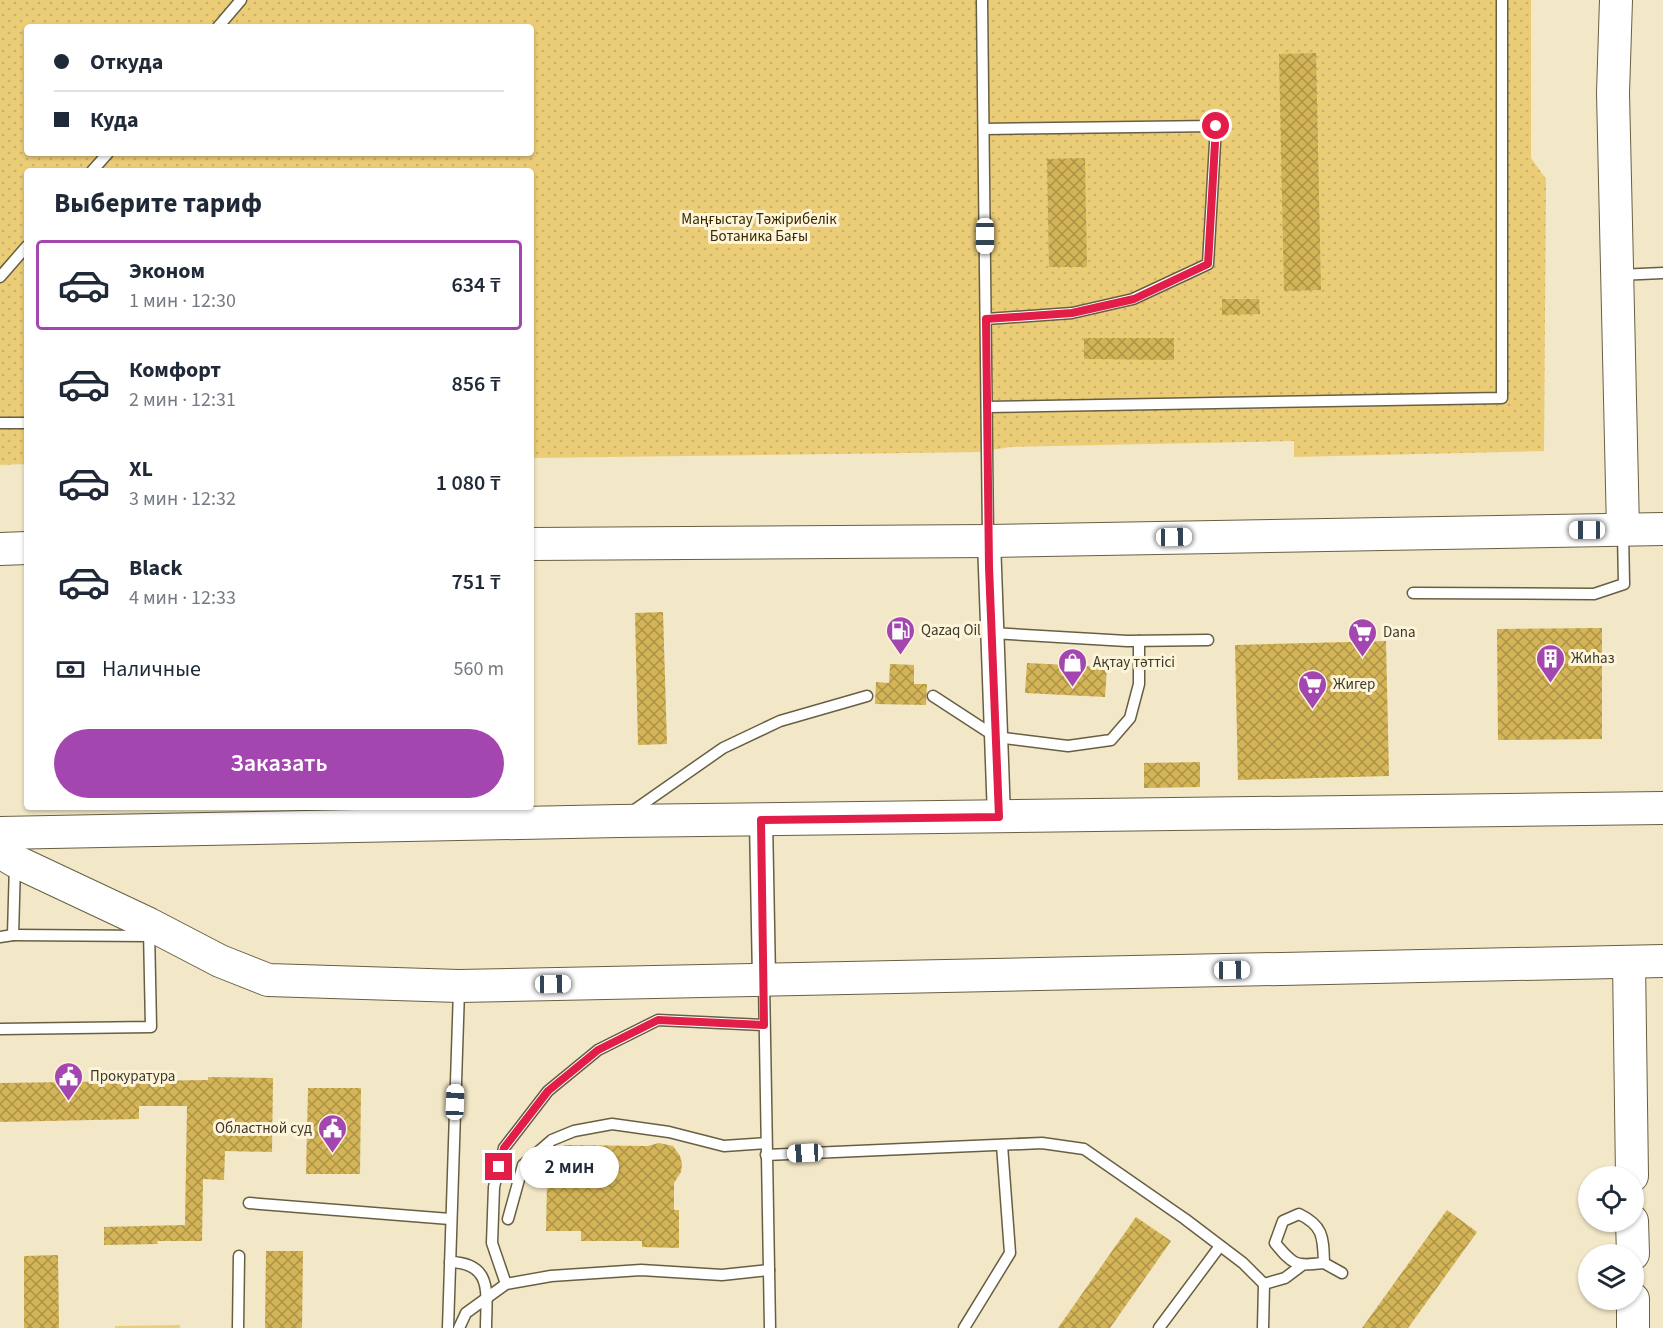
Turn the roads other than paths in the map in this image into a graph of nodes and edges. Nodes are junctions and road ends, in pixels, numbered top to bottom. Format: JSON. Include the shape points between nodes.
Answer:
{"nodes":[{"id":1,"x":241,"y":0,"type":"edge"},
{"id":2,"x":982,"y":0,"type":"edge"},
{"id":3,"x":1502,"y":0,"type":"edge"},
{"id":4,"x":1616,"y":0,"type":"edge"},
{"id":5,"x":221,"y":24,"type":"edge"},
{"id":6,"x":984,"y":129,"type":"junction"},
{"id":7,"x":105,"y":156,"type":"edge"},
{"id":8,"x":95,"y":168,"type":"edge"},
{"id":9,"x":24,"y":249,"type":"edge"},
{"id":10,"x":1663,"y":273,"type":"edge"},
{"id":11,"x":1616,"y":275,"type":"junction"},
{"id":12,"x":0,"y":277,"type":"edge"},
{"id":13,"x":986,"y":319,"type":"junction"},
{"id":14,"x":987,"y":407,"type":"junction"},
{"id":15,"x":0,"y":423,"type":"edge"},
{"id":16,"x":24,"y":423,"type":"edge"},
{"id":17,"x":1623,"y":529,"type":"junction"},
{"id":18,"x":1663,"y":529,"type":"edge"},
{"id":19,"x":988,"y":541,"type":"junction"},
{"id":20,"x":534,"y":544,"type":"edge"},
{"id":21,"x":24,"y":548,"type":"edge"},
{"id":22,"x":0,"y":549,"type":"edge"},
{"id":23,"x":1413,"y":593,"type":"dead end"},
{"id":24,"x":992,"y":633,"type":"junction"},
{"id":25,"x":1208,"y":640,"type":"dead end"},
{"id":26,"x":1139,"y":641,"type":"junction"},
{"id":27,"x":867,"y":696,"type":"dead end"},
{"id":28,"x":933,"y":696,"type":"dead end"},
{"id":29,"x":996,"y":737,"type":"junction"},
{"id":30,"x":1663,"y":808,"type":"edge"},
{"id":31,"x":999,"y":817,"type":"junction"},
{"id":32,"x":761,"y":820,"type":"junction"},
{"id":33,"x":619,"y":821,"type":"junction"},
{"id":34,"x":0,"y":833,"type":"edge"},
{"id":35,"x":7,"y":856,"type":"edge"},
{"id":36,"x":149,"y":930,"type":"junction"},
{"id":37,"x":12,"y":934,"type":"junction"},
{"id":38,"x":0,"y":937,"type":"edge"},
{"id":39,"x":1663,"y":961,"type":"edge"},
{"id":40,"x":1629,"y":962,"type":"junction"},
{"id":41,"x":764,"y":979,"type":"junction"},
{"id":42,"x":459,"y":986,"type":"junction"},
{"id":43,"x":764,"y":1025,"type":"junction"},
{"id":44,"x":0,"y":1029,"type":"edge"},
{"id":45,"x":766,"y":1143,"type":"junction"},
{"id":46,"x":1002,"y":1145,"type":"junction"},
{"id":47,"x":766,"y":1155,"type":"junction"},
{"id":48,"x":1632,"y":1166,"type":"edge"},
{"id":49,"x":249,"y":1203,"type":"dead end"},
{"id":50,"x":450,"y":1219,"type":"junction"},
{"id":51,"x":508,"y":1219,"type":"dead end"},
{"id":52,"x":1220,"y":1246,"type":"junction"},
{"id":53,"x":238,"y":1256,"type":"dead end"},
{"id":54,"x":450,"y":1262,"type":"junction"},
{"id":55,"x":1324,"y":1263,"type":"junction"},
{"id":56,"x":1301,"y":1266,"type":"junction"},
{"id":57,"x":769,"y":1270,"type":"junction"},
{"id":58,"x":1342,"y":1274,"type":"dead end"},
{"id":59,"x":506,"y":1284,"type":"junction"},
{"id":60,"x":1264,"y":1284,"type":"junction"},
{"id":61,"x":486,"y":1299,"type":"junction"},
{"id":62,"x":1633,"y":1310,"type":"edge"},
{"id":63,"x":238,"y":1328,"type":"edge"},
{"id":64,"x":448,"y":1328,"type":"edge"},
{"id":65,"x":459,"y":1328,"type":"edge"},
{"id":66,"x":486,"y":1328,"type":"edge"},
{"id":67,"x":770,"y":1328,"type":"edge"},
{"id":68,"x":964,"y":1328,"type":"edge"},
{"id":69,"x":1159,"y":1328,"type":"edge"},
{"id":70,"x":1263,"y":1328,"type":"edge"},
{"id":71,"x":1633,"y":1328,"type":"edge"}],
"edges":[{"from":1,"to":5,"type":"lane"},
{"from":2,"to":6,"type":"lane"},
{"from":3,"to":14,"type":"lane","via":[[1502,398]]},
{"from":4,"to":11,"type":"main road","via":[[1613,93]]},
{"from":6,"to":13,"type":"lane"},
{"from":6,"to":13,"type":"lane","via":[[1216,126],[1208,264],[1134,299],[1072,313]]},
{"from":7,"to":8,"type":"lane"},
{"from":9,"to":12,"type":"lane"},
{"from":10,"to":11,"type":"lane"},
{"from":11,"to":17,"type":"main road"},
{"from":13,"to":14,"type":"lane"},
{"from":14,"to":19,"type":"lane"},
{"from":15,"to":16,"type":"lane"},
{"from":17,"to":18,"type":"main road"},
{"from":17,"to":19,"type":"main road"},
{"from":17,"to":23,"type":"lane","via":[[1624,584],[1594,594]]},
{"from":19,"to":20,"type":"main road"},
{"from":19,"to":24,"type":"street"},
{"from":21,"to":22,"type":"main road"},
{"from":24,"to":26,"type":"lane"},
{"from":24,"to":29,"type":"street"},
{"from":25,"to":26,"type":"lane"},
{"from":26,"to":29,"type":"lane","via":[[1139,684],[1130,718],[1111,740],[1068,746]]},
{"from":27,"to":33,"type":"lane","via":[[780,721],[723,748]]},
{"from":28,"to":29,"type":"lane"},
{"from":29,"to":31,"type":"street"},
{"from":30,"to":31,"type":"main road"},
{"from":31,"to":32,"type":"main road"},
{"from":32,"to":33,"type":"main road"},
{"from":32,"to":41,"type":"street"},
{"from":33,"to":34,"type":"main road"},
{"from":35,"to":36,"type":"main road"},
{"from":35,"to":37,"type":"lane"},
{"from":36,"to":37,"type":"lane"},
{"from":36,"to":42,"type":"main road","via":[[268,980]]},
{"from":36,"to":44,"type":"lane","via":[[151,1027]]},
{"from":37,"to":38,"type":"lane"},
{"from":39,"to":40,"type":"main road"},
{"from":40,"to":41,"type":"main road"},
{"from":40,"to":48,"type":"main road"},
{"from":41,"to":42,"type":"main road"},
{"from":41,"to":43,"type":"lane"},
{"from":42,"to":50,"type":"lane"},
{"from":43,"to":45,"type":"lane"},
{"from":43,"to":59,"type":"lane","via":[[658,1020],[598,1050],[548,1091],[504,1148],[494,1187],[492,1243]]},
{"from":45,"to":47,"type":"lane"},
{"from":45,"to":51,"type":"lane","via":[[724,1146],[669,1132],[612,1124],[573,1131],[552,1140],[523,1165]]},
{"from":46,"to":47,"type":"lane"},
{"from":46,"to":52,"type":"lane","via":[[1041,1143],[1084,1149]]},
{"from":46,"to":68,"type":"lane","via":[[1010,1253]]},
{"from":47,"to":57,"type":"lane"},
{"from":49,"to":50,"type":"lane"},
{"from":50,"to":54,"type":"lane"},
{"from":52,"to":60,"type":"lane"},
{"from":52,"to":69,"type":"lane"},
{"from":53,"to":63,"type":"lane"},
{"from":54,"to":61,"type":"lane","via":[[469,1265],[482,1273]]},
{"from":54,"to":64,"type":"lane"},
{"from":55,"to":56,"type":"lane"},
{"from":55,"to":56,"type":"lane","via":[[1320,1232],[1312,1220],[1299,1214],[1283,1221],[1275,1243],[1286,1257]]},
{"from":55,"to":58,"type":"lane"},
{"from":56,"to":60,"type":"lane","via":[[1285,1278]]},
{"from":57,"to":59,"type":"lane","via":[[722,1275],[641,1270],[551,1276]]},
{"from":57,"to":67,"type":"lane"},
{"from":59,"to":61,"type":"lane"},
{"from":60,"to":70,"type":"lane"},
{"from":61,"to":65,"type":"lane","via":[[466,1313]]},
{"from":61,"to":66,"type":"lane"},
{"from":62,"to":71,"type":"main road"}]}
